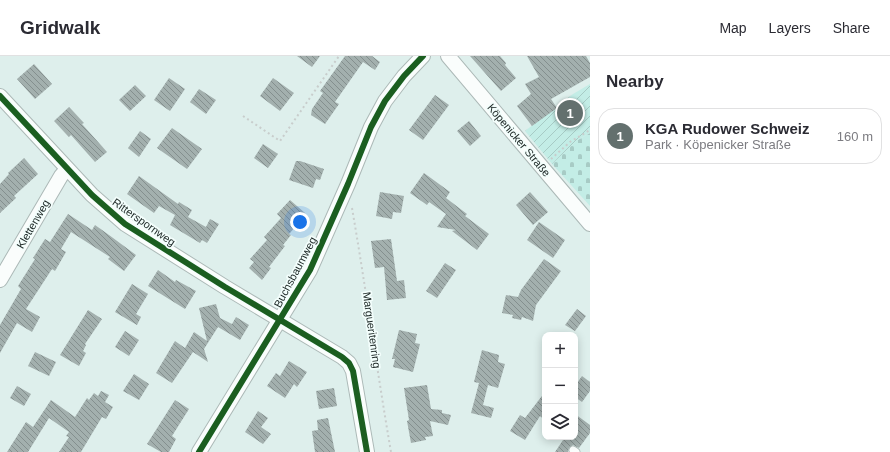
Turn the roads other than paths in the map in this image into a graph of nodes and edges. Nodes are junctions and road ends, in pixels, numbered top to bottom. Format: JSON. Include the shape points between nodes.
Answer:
{"nodes":[{"id":1,"x":423,"y":56,"type":"edge"},
{"id":2,"x":448,"y":56,"type":"edge"},
{"id":3,"x":0,"y":96,"type":"edge"},
{"id":4,"x":68,"y":169,"type":"junction"},
{"id":5,"x":590,"y":224,"type":"edge"},
{"id":6,"x":0,"y":280,"type":"edge"},
{"id":7,"x":281,"y":319,"type":"junction"},
{"id":8,"x":199,"y":452,"type":"edge"},
{"id":9,"x":367,"y":452,"type":"edge"}],
"edges":[{"from":1,"to":7,"type":"street","name":"Buchsbaumweg","via":[[404,76],[374,120],[310,270]]},
{"from":2,"to":5,"type":"street","name":"Köpenicker Straße"},
{"from":3,"to":4,"type":"street","name":"Ritterspornweg"},
{"from":4,"to":6,"type":"street","name":"Klettenweg","via":[[61,176]]},
{"from":4,"to":7,"type":"street","name":"Ritterspornweg","via":[[125,224]]},
{"from":7,"to":8,"type":"street","name":"Buchsbaumweg"},
{"from":7,"to":9,"type":"street","via":[[349,363],[356,383]]}]}
